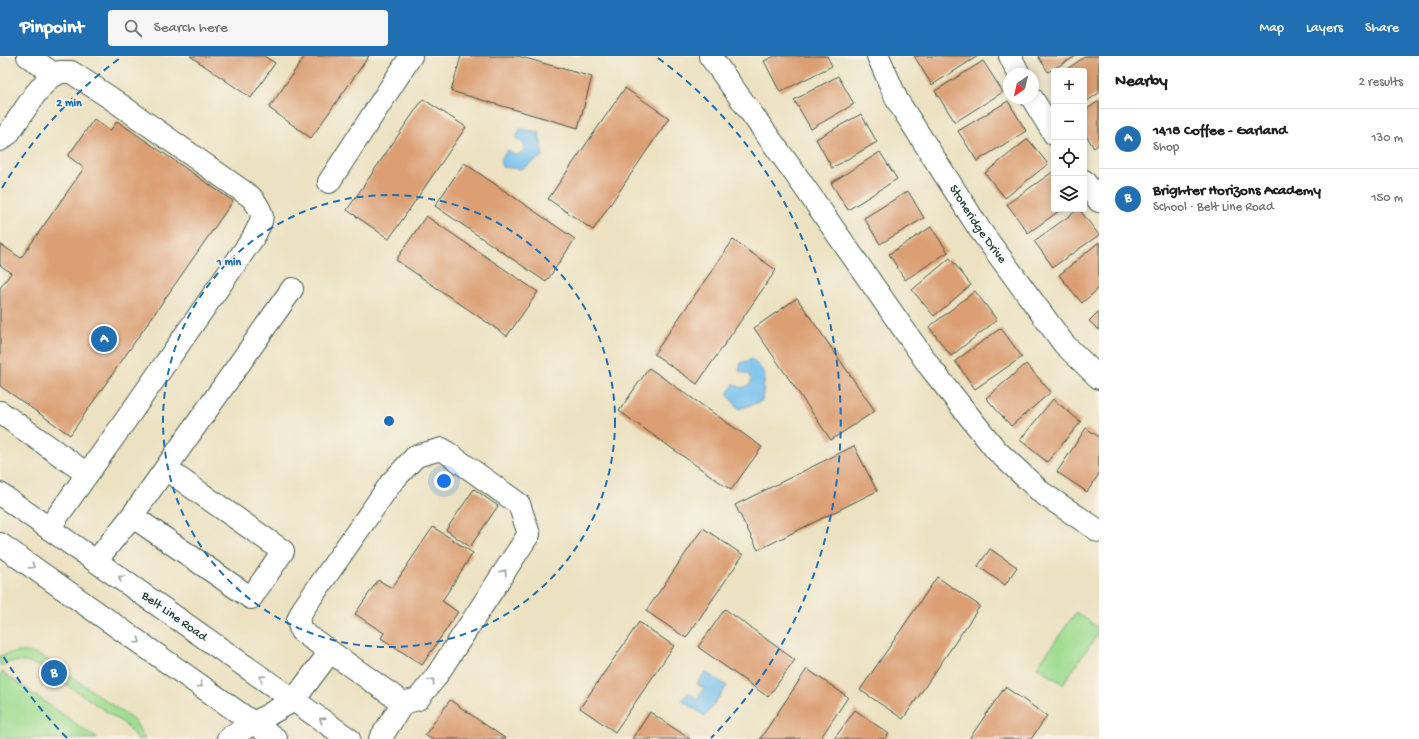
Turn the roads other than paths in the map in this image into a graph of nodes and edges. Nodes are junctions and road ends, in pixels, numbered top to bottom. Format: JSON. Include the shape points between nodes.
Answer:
{"nodes":[{"id":1,"x":28,"y":56,"type":"edge"},
{"id":2,"x":411,"y":56,"type":"edge"},
{"id":3,"x":710,"y":56,"type":"edge"},
{"id":4,"x":878,"y":56,"type":"edge"},
{"id":5,"x":1010,"y":56,"type":"edge"},
{"id":6,"x":1016,"y":68,"type":"edge"},
{"id":7,"x":55,"y":75,"type":"junction"},
{"id":8,"x":1036,"y":104,"type":"edge"},
{"id":9,"x":1051,"y":129,"type":"edge"},
{"id":10,"x":0,"y":140,"type":"edge"},
{"id":11,"x":328,"y":182,"type":"dead end"},
{"id":12,"x":1087,"y":185,"type":"edge"},
{"id":13,"x":1099,"y":201,"type":"edge"},
{"id":14,"x":292,"y":289,"type":"dead end"},
{"id":15,"x":1099,"y":378,"type":"edge"},
{"id":16,"x":0,"y":412,"type":"edge"},
{"id":17,"x":166,"y":469,"type":"junction"},
{"id":18,"x":87,"y":474,"type":"junction"},
{"id":19,"x":0,"y":494,"type":"edge"},
{"id":20,"x":132,"y":516,"type":"junction"},
{"id":21,"x":49,"y":528,"type":"junction"},
{"id":22,"x":1099,"y":531,"type":"edge"},
{"id":23,"x":0,"y":544,"type":"edge"},
{"id":24,"x":96,"y":561,"type":"junction"},
{"id":25,"x":330,"y":652,"type":"junction"},
{"id":26,"x":294,"y":700,"type":"junction"},
{"id":27,"x":403,"y":703,"type":"junction"},
{"id":28,"x":252,"y":731,"type":"edge"},
{"id":29,"x":228,"y":739,"type":"edge"},
{"id":30,"x":276,"y":739,"type":"edge"},
{"id":31,"x":349,"y":739,"type":"edge"},
{"id":32,"x":380,"y":739,"type":"edge"}],
"edges":[{"from":1,"to":7,"type":"main road"},
{"from":2,"to":11,"type":"main road"},
{"from":3,"to":22,"type":"main road","via":[[930,367],[996,450],[1042,493]]},
{"from":4,"to":15,"type":"main road","name":"Stoneridge Drive","via":[[897,100],[980,230],[1064,344]]},
{"from":5,"to":6,"type":"main road"},
{"from":7,"to":10,"type":"main road","via":[[36,93],[8,134]]},
{"from":7,"to":18,"type":"main road","via":[[60,72],[71,72],[252,197],[261,208],[262,220],[253,238]]},
{"from":8,"to":9,"type":"main road"},
{"from":12,"to":13,"type":"main road"},
{"from":14,"to":17,"type":"main road"},
{"from":16,"to":18,"type":"main road"},
{"from":17,"to":20,"type":"main road"},
{"from":17,"to":20,"type":"main road","via":[[283,551],[251,598]]},
{"from":18,"to":21,"type":"main road"},
{"from":19,"to":21,"type":"main road","name":"Belt Line Road"},
{"from":20,"to":24,"type":"main road"},
{"from":21,"to":24,"type":"main road","name":"Belt Line Road"},
{"from":23,"to":28,"type":"main road","one_way":true},
{"from":26,"to":24,"type":"main road","name":"Belt Line Road","one_way":true},
{"from":25,"to":26,"type":"main road"},
{"from":25,"to":27,"type":"main road"},
{"from":27,"to":25,"type":"main road","one_way":true,"via":[[418,699],[435,678],[529,534],[519,504],[442,449],[416,456],[391,483],[303,609],[298,620],[301,631]]},
{"from":26,"to":28,"type":"main road"},
{"from":31,"to":26,"type":"main road","name":"Belt Line Road","one_way":true},
{"from":27,"to":32,"type":"main road"},
{"from":28,"to":29,"type":"main road","via":[[230,736]]},
{"from":28,"to":30,"type":"main road"}]}
